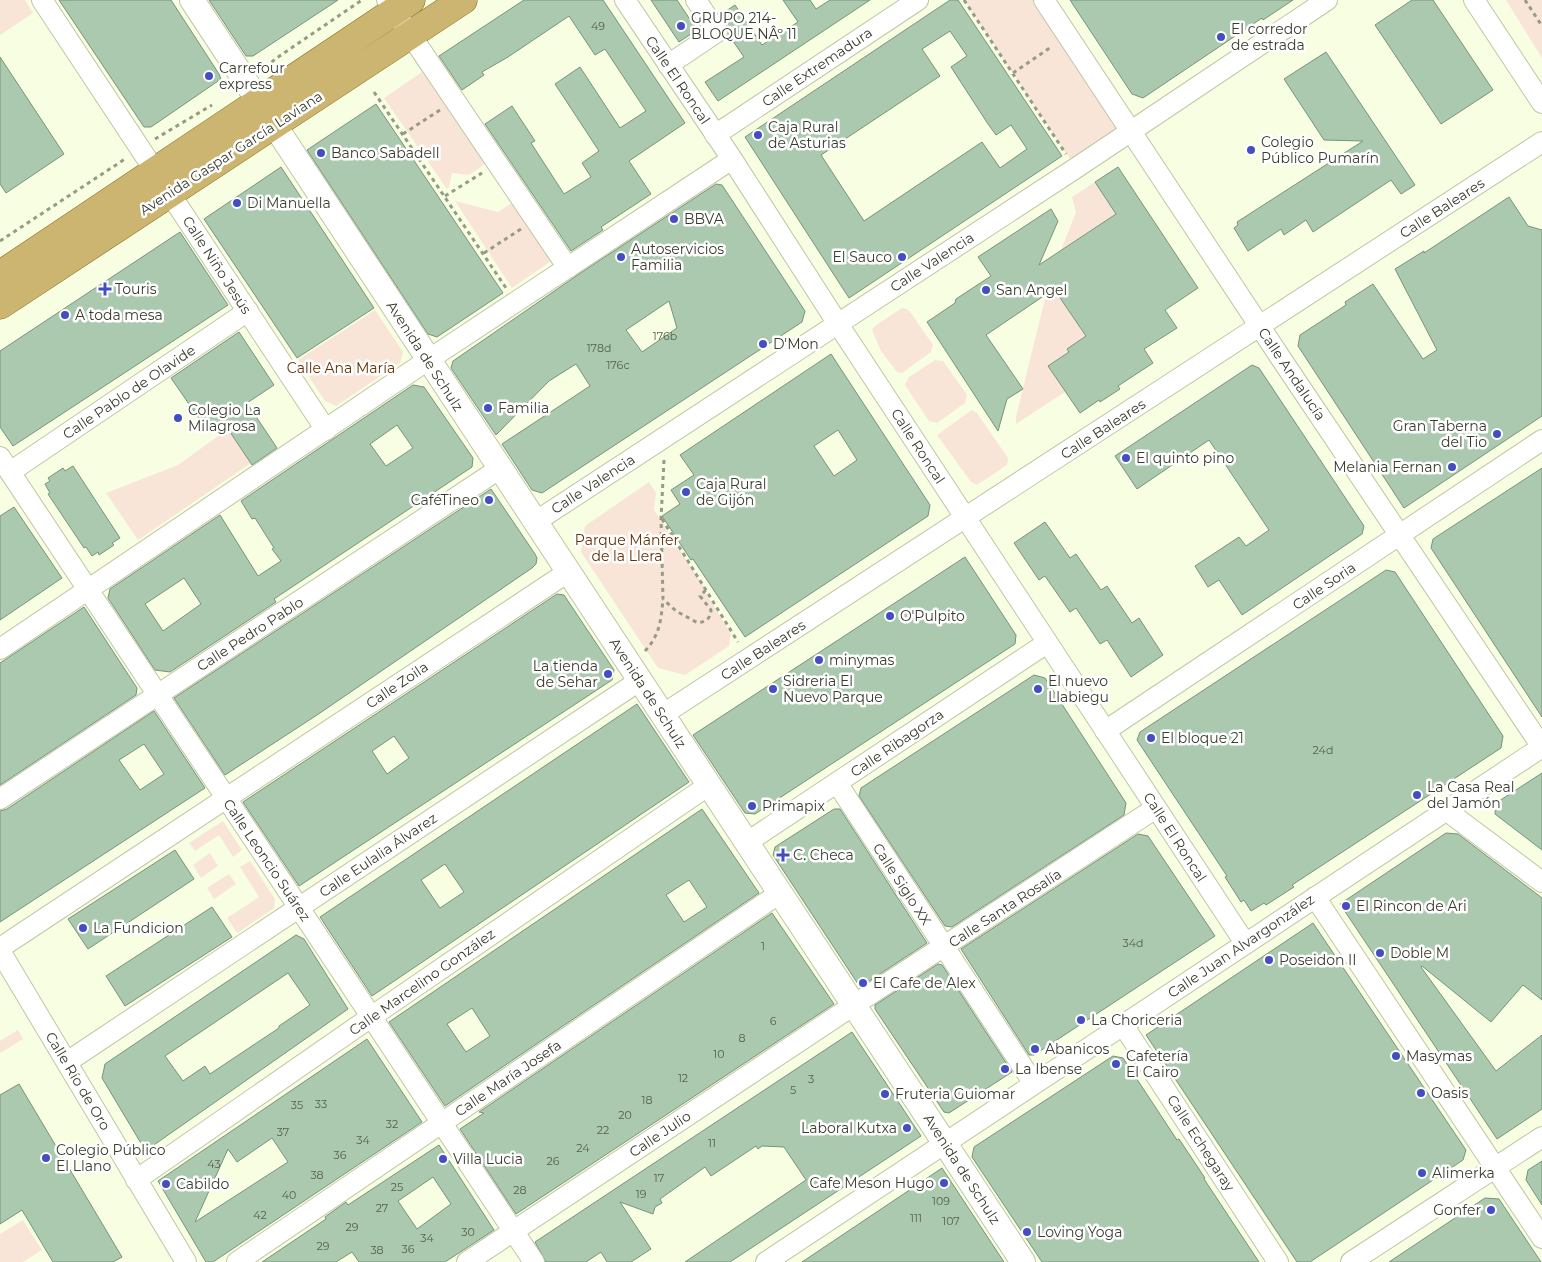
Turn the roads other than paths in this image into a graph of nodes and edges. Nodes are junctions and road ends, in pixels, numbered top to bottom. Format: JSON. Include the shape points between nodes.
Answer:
{"nodes":[{"id":1,"x":42,"y":0,"type":"edge"},
{"id":2,"x":192,"y":0,"type":"edge"},
{"id":3,"x":462,"y":0,"type":"edge"},
{"id":4,"x":625,"y":0,"type":"edge"},
{"id":5,"x":696,"y":0,"type":"edge"},
{"id":6,"x":918,"y":0,"type":"edge"},
{"id":7,"x":1044,"y":0,"type":"edge"},
{"id":8,"x":1327,"y":0,"type":"edge"},
{"id":9,"x":1474,"y":0,"type":"edge"},
{"id":10,"x":398,"y":4,"type":"edge"},
{"id":11,"x":411,"y":34,"type":"junction"},
{"id":12,"x":668,"y":65,"type":"junction"},
{"id":13,"x":253,"y":94,"type":"junction"},
{"id":14,"x":1542,"y":103,"type":"edge"},
{"id":15,"x":273,"y":125,"type":"junction"},
{"id":16,"x":1131,"y":132,"type":"junction"},
{"id":17,"x":715,"y":135,"type":"junction"},
{"id":18,"x":1542,"y":142,"type":"edge"},
{"id":19,"x":732,"y":159,"type":"junction"},
{"id":20,"x":163,"y":182,"type":"junction"},
{"id":21,"x":568,"y":268,"type":"junction"},
{"id":22,"x":0,"y":275,"type":"edge"},
{"id":23,"x":0,"y":306,"type":"edge"},
{"id":24,"x":248,"y":311,"type":"junction"},
{"id":25,"x":838,"y":324,"type":"junction"},
{"id":26,"x":1260,"y":327,"type":"junction"},
{"id":27,"x":428,"y":360,"type":"junction"},
{"id":28,"x":326,"y":430,"type":"junction"},
{"id":29,"x":1542,"y":440,"type":"edge"},
{"id":30,"x":5,"y":465,"type":"edge"},
{"id":31,"x":499,"y":469,"type":"junction"},
{"id":32,"x":966,"y":519,"type":"junction"},
{"id":33,"x":535,"y":522,"type":"junction"},
{"id":34,"x":1400,"y":535,"type":"junction"},
{"id":35,"x":568,"y":572,"type":"junction"},
{"id":36,"x":88,"y":590,"type":"junction"},
{"id":37,"x":1048,"y":643,"type":"junction"},
{"id":38,"x":0,"y":649,"type":"edge"},
{"id":39,"x":634,"y":672,"type":"junction"},
{"id":40,"x":157,"y":694,"type":"junction"},
{"id":41,"x":662,"y":716,"type":"junction"},
{"id":42,"x":1105,"y":731,"type":"junction"},
{"id":43,"x":1542,"y":747,"type":"edge"},
{"id":44,"x":837,"y":783,"type":"junction"},
{"id":45,"x":708,"y":785,"type":"junction"},
{"id":46,"x":0,"y":798,"type":"edge"},
{"id":47,"x":226,"y":798,"type":"junction"},
{"id":48,"x":1156,"y":808,"type":"junction"},
{"id":49,"x":1447,"y":811,"type":"junction"},
{"id":50,"x":746,"y":843,"type":"junction"},
{"id":51,"x":1542,"y":882,"type":"edge"},
{"id":52,"x":780,"y":893,"type":"junction"},
{"id":53,"x":1315,"y":897,"type":"junction"},
{"id":54,"x":299,"y":908,"type":"junction"},
{"id":55,"x":1245,"y":944,"type":"junction"},
{"id":56,"x":944,"y":948,"type":"junction"},
{"id":57,"x":0,"y":949,"type":"edge"},
{"id":58,"x":854,"y":1006,"type":"junction"},
{"id":59,"x":371,"y":1017,"type":"junction"},
{"id":60,"x":1124,"y":1025,"type":"junction"},
{"id":61,"x":67,"y":1062,"type":"junction"},
{"id":62,"x":1034,"y":1084,"type":"junction"},
{"id":63,"x":442,"y":1123,"type":"junction"},
{"id":64,"x":1542,"y":1137,"type":"edge"},
{"id":65,"x":945,"y":1144,"type":"junction"},
{"id":66,"x":1495,"y":1168,"type":"junction"},
{"id":67,"x":136,"y":1180,"type":"junction"},
{"id":68,"x":514,"y":1232,"type":"junction"},
{"id":69,"x":1542,"y":1238,"type":"edge"},
{"id":70,"x":186,"y":1262,"type":"edge"},
{"id":71,"x":237,"y":1262,"type":"edge"},
{"id":72,"x":467,"y":1262,"type":"edge"},
{"id":73,"x":534,"y":1262,"type":"edge"},
{"id":74,"x":766,"y":1262,"type":"edge"},
{"id":75,"x":1023,"y":1262,"type":"edge"},
{"id":76,"x":1278,"y":1262,"type":"edge"},
{"id":77,"x":1351,"y":1262,"type":"edge"}],
"edges":[{"from":1,"to":20,"type":"street","name":"Calle Niño Jesús"},
{"from":2,"to":13,"type":"street"},
{"from":3,"to":11,"type":"main road","name":"Avenida Gaspar García Laviana"},
{"from":4,"to":12,"type":"street","name":"Calle El Roncal"},
{"from":5,"to":12,"type":"street","via":[[717,32]]},
{"from":6,"to":17,"type":"street","name":"Calle Extremadura"},
{"from":7,"to":16,"type":"street","name":"Calle Andalucía"},
{"from":8,"to":16,"type":"street","name":"Calle Valencia"},
{"from":9,"to":14,"type":"street"},
{"from":10,"to":11,"type":"street"},
{"from":10,"to":13,"type":"main road","name":"Avenida Gaspar García Laviana"},
{"from":11,"to":15,"type":"main road","name":"Avenida Gaspar García Laviana"},
{"from":11,"to":21,"type":"street"},
{"from":12,"to":17,"type":"street","name":"Calle El Roncal"},
{"from":13,"to":15,"type":"street","name":"Avenida de Schulz"},
{"from":13,"to":20,"type":"main road","name":"Avenida Gaspar García Laviana"},
{"from":15,"to":20,"type":"main road","name":"Avenida Gaspar García Laviana"},
{"from":15,"to":27,"type":"street","name":"Avenida de Schulz"},
{"from":16,"to":25,"type":"street","name":"Calle Valencia"},
{"from":16,"to":26,"type":"street","name":"Calle Andalucía"},
{"from":17,"to":19,"type":"street","name":"Calle El Roncal"},
{"from":18,"to":26,"type":"street","name":"Calle Baleares"},
{"from":19,"to":21,"type":"street"},
{"from":19,"to":25,"type":"street","name":"Calle Roncal"},
{"from":20,"to":22,"type":"main road","name":"Avenida Gaspar García Laviana"},
{"from":20,"to":23,"type":"main road","name":"Avenida Gaspar García Laviana"},
{"from":20,"to":24,"type":"street","name":"Calle Niño Jesús"},
{"from":21,"to":27,"type":"street"},
{"from":24,"to":28,"type":"street","name":"Calle Niño Jesús"},
{"from":24,"to":30,"type":"street","name":"Calle Pablo de Olavide"},
{"from":25,"to":32,"type":"street","name":"Calle Roncal"},
{"from":25,"to":33,"type":"street","name":"Calle Valencia"},
{"from":26,"to":32,"type":"street","name":"Calle Baleares"},
{"from":26,"to":34,"type":"street","name":"Calle Andalucía"},
{"from":27,"to":28,"type":"street"},
{"from":27,"to":31,"type":"street","name":"Avenida de Schulz"},
{"from":28,"to":36,"type":"street"},
{"from":29,"to":34,"type":"street","name":"Calle Soria"},
{"from":30,"to":36,"type":"street","name":"Calle Leoncio Suárez"},
{"from":31,"to":33,"type":"street","name":"Avenida de Schulz"},
{"from":31,"to":40,"type":"street","name":"Calle Pedro Pablo"},
{"from":32,"to":37,"type":"street","name":"Calle Roncal"},
{"from":32,"to":41,"type":"street","name":"Calle Baleares"},
{"from":33,"to":35,"type":"street","name":"Avenida de Schulz"},
{"from":34,"to":42,"type":"street","name":"Calle Soria"},
{"from":34,"to":43,"type":"street","name":"Calle Andalucía"},
{"from":35,"to":39,"type":"street","name":"Avenida de Schulz"},
{"from":35,"to":47,"type":"street","name":"Calle Zoila"},
{"from":36,"to":38,"type":"street"},
{"from":36,"to":40,"type":"street","name":"Calle Leoncio Suárez"},
{"from":37,"to":42,"type":"street","name":"Calle Roncal"},
{"from":37,"to":44,"type":"street","name":"Calle Ribagorza"},
{"from":39,"to":41,"type":"street","name":"Avenida de Schulz"},
{"from":39,"to":54,"type":"street","name":"Calle Eulalia Álvarez"},
{"from":40,"to":46,"type":"street","name":"Calle Pedro Pablo"},
{"from":40,"to":47,"type":"street","name":"Calle Leoncio Suárez"},
{"from":41,"to":45,"type":"street","name":"Avenida de Schulz"},
{"from":42,"to":48,"type":"street","name":"Calle El Roncal"},
{"from":43,"to":49,"type":"street","name":"Calle Juan Alvargonzález"},
{"from":44,"to":50,"type":"street","name":"Calle Ribagorza"},
{"from":44,"to":56,"type":"street","name":"Calle Siglo XX"},
{"from":45,"to":50,"type":"street","name":"Avenida de Schulz"},
{"from":45,"to":59,"type":"street","name":"Calle Marcelino González"},
{"from":47,"to":54,"type":"street","name":"Calle Leoncio Suárez"},
{"from":47,"to":57,"type":"street","name":"Calle Zoila"},
{"from":48,"to":55,"type":"street","name":"Calle El Roncal"},
{"from":48,"to":56,"type":"street","name":"Calle Santa Rosalía"},
{"from":49,"to":51,"type":"street"},
{"from":49,"to":53,"type":"street","name":"Calle Juan Alvargonzález"},
{"from":50,"to":52,"type":"street","name":"Avenida de Schulz"},
{"from":52,"to":58,"type":"street","name":"Avenida de Schulz"},
{"from":52,"to":63,"type":"street","name":"Calle María Josefa"},
{"from":53,"to":55,"type":"street","name":"Calle Juan Alvargonzález"},
{"from":53,"to":66,"type":"street"},
{"from":54,"to":59,"type":"street","name":"Calle Leoncio Suárez"},
{"from":54,"to":61,"type":"street","name":"Calle Eulalia Álvarez"},
{"from":55,"to":60,"type":"street","name":"Calle Juan Alvargonzález"},
{"from":56,"to":58,"type":"street","name":"Calle Santa Rosalía"},
{"from":56,"to":62,"type":"street","name":"Calle Siglo XX"},
{"from":57,"to":61,"type":"street","name":"Calle Río de Oro"},
{"from":58,"to":65,"type":"street","name":"Avenida de Schulz"},
{"from":58,"to":68,"type":"street","name":"Calle Julio"},
{"from":59,"to":63,"type":"street","name":"Calle Leoncio Suárez"},
{"from":59,"to":67,"type":"street","name":"Calle Marcelino González"},
{"from":60,"to":62,"type":"street","name":"Calle Juan Alvargonzález"},
{"from":60,"to":76,"type":"street","name":"Calle Echegaray"},
{"from":61,"to":67,"type":"street","name":"Calle Río de Oro"},
{"from":62,"to":65,"type":"street","name":"Calle Juan Alvargonzález"},
{"from":63,"to":68,"type":"street","name":"Calle Leoncio Suárez"},
{"from":63,"to":71,"type":"street","name":"Calle María Josefa"},
{"from":64,"to":66,"type":"street"},
{"from":65,"to":74,"type":"street","name":"Calle Juan Alvargonzález"},
{"from":65,"to":75,"type":"street","name":"Avenida de Schulz"},
{"from":66,"to":69,"type":"street"},
{"from":66,"to":77,"type":"street"},
{"from":67,"to":70,"type":"street","name":"Calle Río de Oro"},
{"from":68,"to":72,"type":"street","name":"Calle Julio"},
{"from":68,"to":73,"type":"street","name":"Calle Leoncio Suárez"}]}
